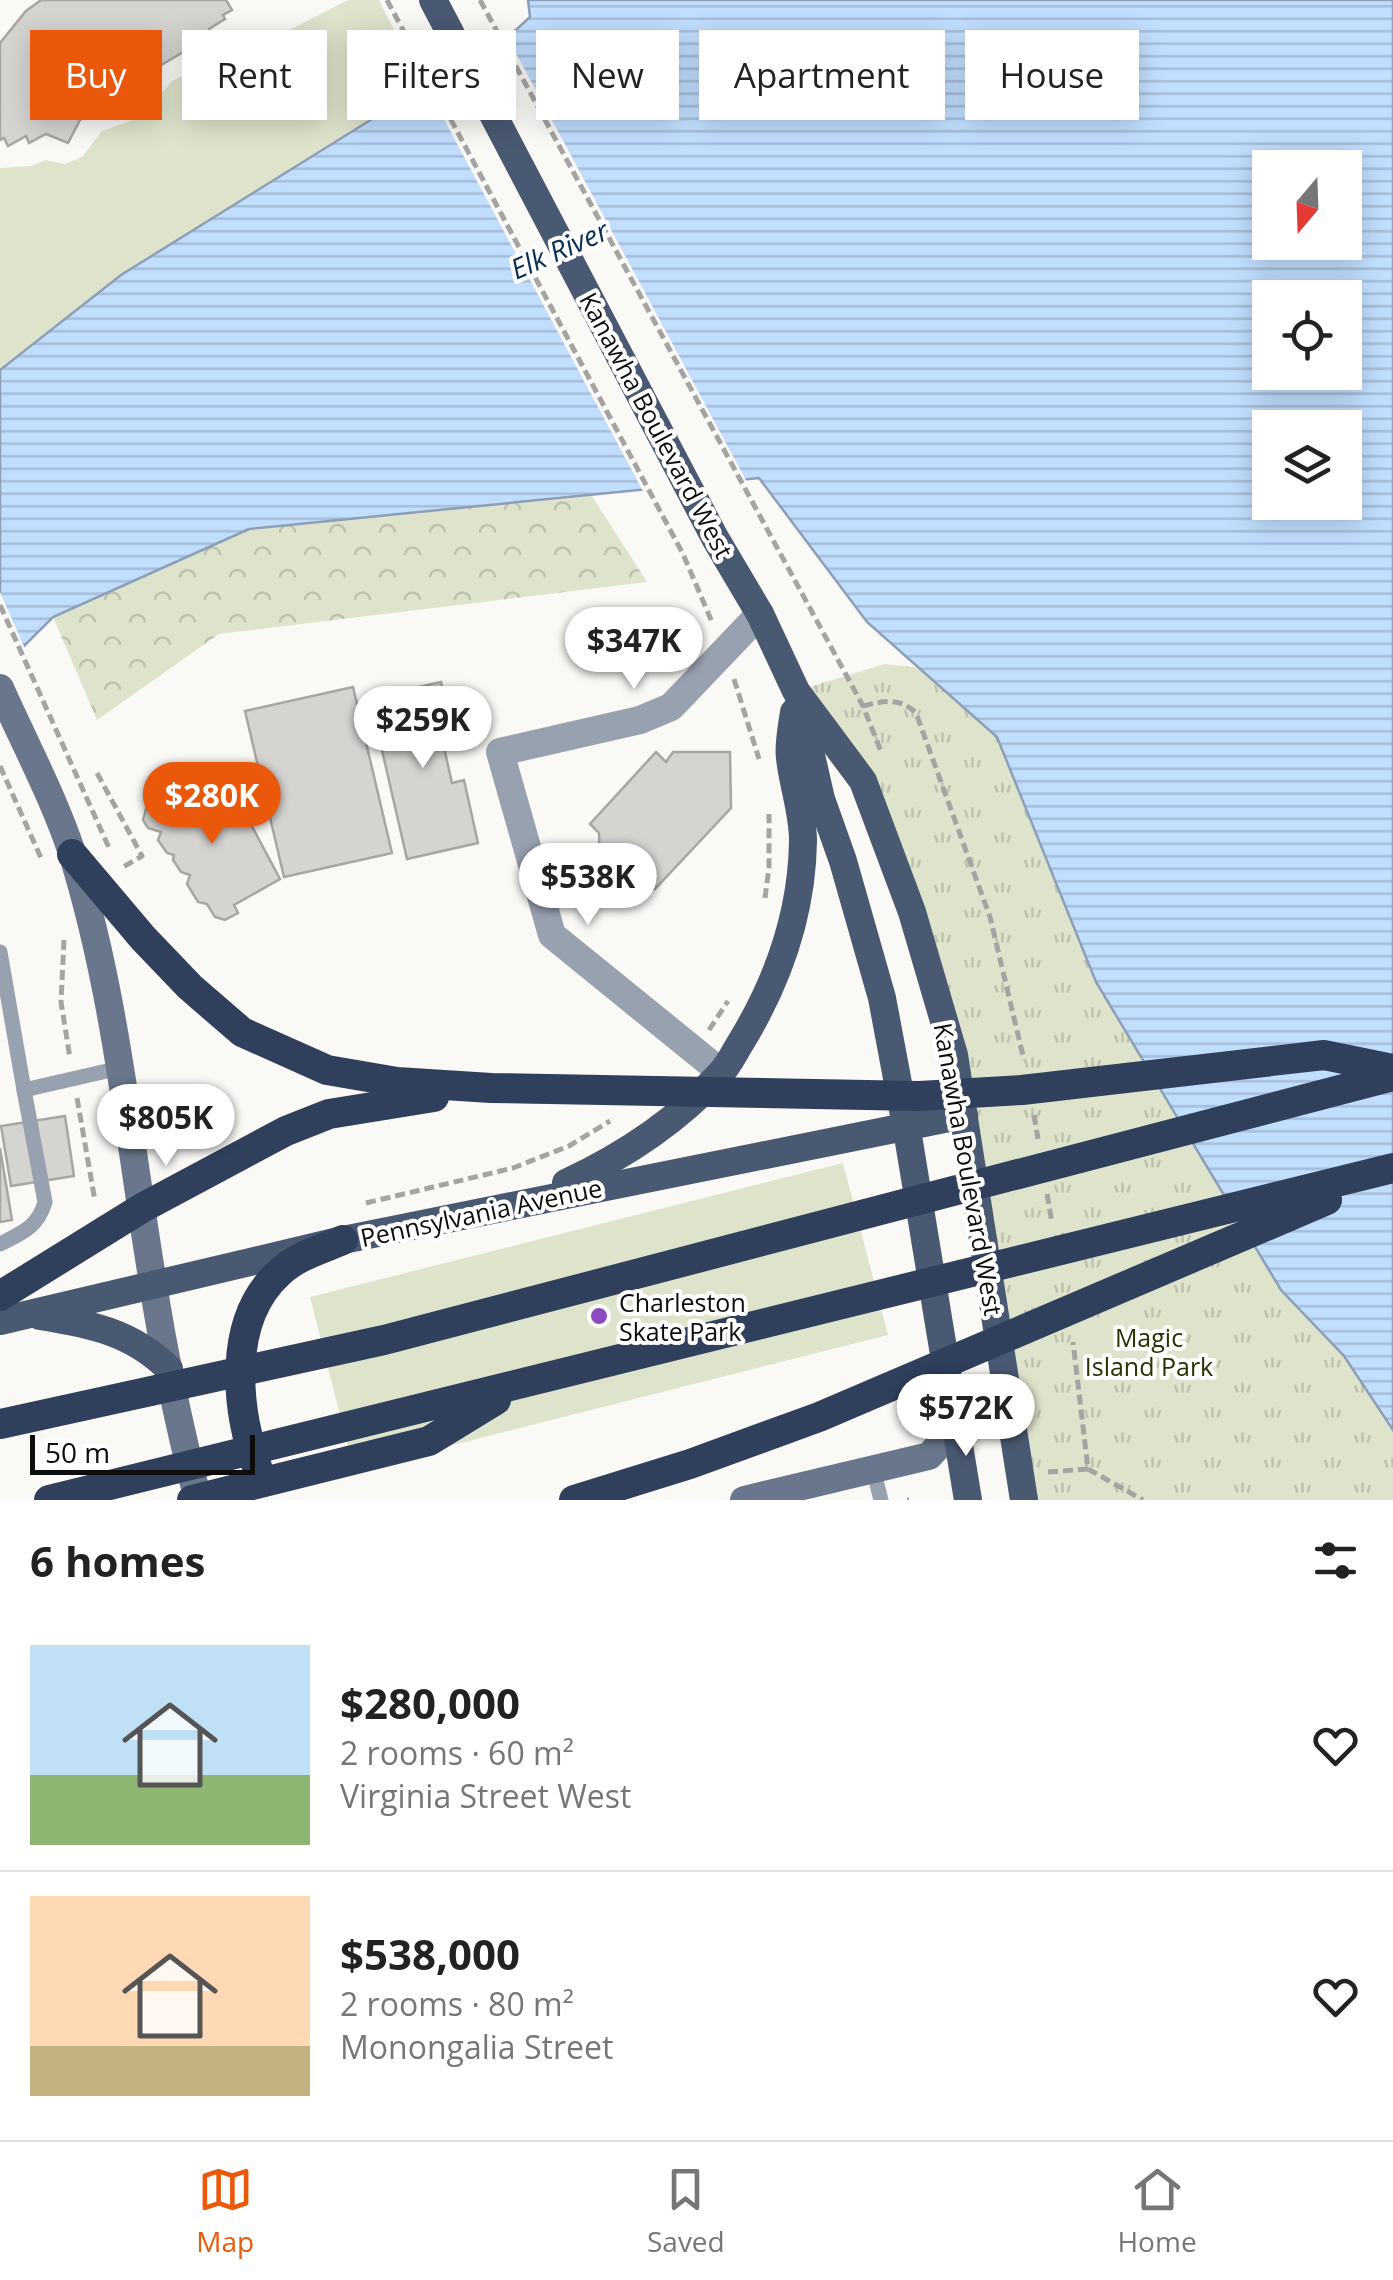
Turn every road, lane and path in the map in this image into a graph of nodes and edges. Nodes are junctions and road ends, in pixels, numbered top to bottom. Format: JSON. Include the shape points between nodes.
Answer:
{"nodes":[{"id":1,"x":387,"y":0,"type":"edge"},
{"id":2,"x":433,"y":0,"type":"edge"},
{"id":3,"x":480,"y":0,"type":"edge"},
{"id":4,"x":757,"y":516,"type":"dead end"},
{"id":5,"x":683,"y":554,"type":"dead end"},
{"id":6,"x":0,"y":605,"type":"edge"},
{"id":7,"x":760,"y":614,"type":"junction"},
{"id":8,"x":0,"y":688,"type":"edge"},
{"id":9,"x":796,"y":691,"type":"junction"},
{"id":10,"x":0,"y":766,"type":"edge"},
{"id":11,"x":97,"y":773,"type":"dead end"},
{"id":12,"x":104,"y":839,"type":"dead end"},
{"id":13,"x":72,"y":854,"type":"junction"},
{"id":14,"x":44,"y":867,"type":"dead end"},
{"id":15,"x":121,"y":868,"type":"dead end"},
{"id":16,"x":65,"y":923,"type":"dead end"},
{"id":17,"x":0,"y":952,"type":"edge"},
{"id":18,"x":120,"y":1068,"type":"junction"},
{"id":19,"x":1393,"y":1072,"type":"edge"},
{"id":20,"x":722,"y":1073,"type":"junction"},
{"id":21,"x":74,"y":1079,"type":"junction"},
{"id":22,"x":491,"y":1088,"type":"junction"},
{"id":23,"x":24,"y":1090,"type":"junction"},
{"id":24,"x":964,"y":1115,"type":"junction"},
{"id":25,"x":906,"y":1128,"type":"junction"},
{"id":26,"x":1393,"y":1170,"type":"edge"},
{"id":27,"x":520,"y":1205,"type":"junction"},
{"id":28,"x":142,"y":1208,"type":"junction"},
{"id":29,"x":97,"y":1214,"type":"dead end"},
{"id":30,"x":342,"y":1240,"type":"junction"},
{"id":31,"x":0,"y":1244,"type":"edge"},
{"id":32,"x":152,"y":1283,"type":"junction"},
{"id":33,"x":0,"y":1296,"type":"edge"},
{"id":34,"x":28,"y":1314,"type":"junction"},
{"id":35,"x":0,"y":1321,"type":"edge"},
{"id":36,"x":169,"y":1369,"type":"junction"},
{"id":37,"x":520,"y":1386,"type":"junction"},
{"id":38,"x":1007,"y":1388,"type":"junction"},
{"id":39,"x":122,"y":1398,"type":"junction"},
{"id":40,"x":0,"y":1414,"type":"edge"},
{"id":41,"x":0,"y":1424,"type":"edge"},
{"id":42,"x":955,"y":1428,"type":"junction"},
{"id":43,"x":873,"y":1469,"type":"junction"},
{"id":44,"x":1088,"y":1470,"type":"dead end"},
{"id":45,"x":577,"y":1499,"type":"edge"},
{"id":46,"x":49,"y":1500,"type":"edge"},
{"id":47,"x":195,"y":1500,"type":"edge"},
{"id":48,"x":272,"y":1500,"type":"edge"},
{"id":49,"x":744,"y":1500,"type":"edge"},
{"id":50,"x":880,"y":1500,"type":"edge"},
{"id":51,"x":968,"y":1500,"type":"edge"},
{"id":52,"x":1024,"y":1500,"type":"edge"},
{"id":53,"x":1143,"y":1500,"type":"edge"}],
"edges":[{"from":1,"to":5,"type":"path"},
{"from":2,"to":7,"type":"main road","name":"Kanawha Boulevard West"},
{"from":3,"to":4,"type":"path"},
{"from":6,"to":12,"type":"path"},
{"from":7,"to":9,"type":"main road","name":"Kanawha Boulevard West"},
{"from":7,"to":20,"type":"street","via":[[670,707],[500,752],[552,936]]},
{"from":8,"to":13,"type":"main road"},
{"from":9,"to":20,"type":"main road","via":[[789,754],[803,841],[794,916],[762,1004]]},
{"from":9,"to":24,"type":"main road","name":"Kanawha Boulevard West","via":[[863,781],[936,989]]},
{"from":9,"to":25,"type":"main road","name":"Kanawha Boulevard West","via":[[821,799],[882,998]]},
{"from":10,"to":14,"type":"path"},
{"from":11,"to":15,"type":"path","via":[[142,856]]},
{"from":13,"to":18,"type":"main road"},
{"from":13,"to":22,"type":"highway","via":[[143,938],[242,1032],[327,1070]]},
{"from":16,"to":21,"type":"path","via":[[61,1002]]},
{"from":17,"to":23,"type":"lane"},
{"from":18,"to":21,"type":"lane"},
{"from":18,"to":28,"type":"main road"},
{"from":19,"to":22,"type":"highway","via":[[1324,1054],[918,1096]]},
{"from":19,"to":39,"type":"highway","via":[[384,1340]]},
{"from":20,"to":27,"type":"main road","via":[[648,1137]]},
{"from":21,"to":23,"type":"lane"},
{"from":21,"to":29,"type":"path"},
{"from":22,"to":28,"type":"highway","via":[[329,1114]]},
{"from":23,"to":31,"type":"lane","via":[[45,1202],[30,1230]]},
{"from":24,"to":25,"type":"main road","name":"Pennsylvania Avenue"},
{"from":24,"to":38,"type":"main road","name":"Kanawha Boulevard West"},
{"from":25,"to":27,"type":"main road","name":"Pennsylvania Avenue"},
{"from":25,"to":42,"type":"main road","name":"Kanawha Boulevard West"},
{"from":26,"to":37,"type":"highway"},
{"from":26,"to":45,"type":"highway","via":[[820,1417]]},
{"from":27,"to":30,"type":"main road","name":"Pennsylvania Avenue"},
{"from":28,"to":32,"type":"main road"},
{"from":28,"to":33,"type":"highway"},
{"from":30,"to":32,"type":"main road","name":"Pennsylvania Avenue"},
{"from":30,"to":48,"type":"highway","via":[[276,1274],[247,1322],[242,1404],[248,1442]]},
{"from":32,"to":34,"type":"main road","name":"Pennsylvania Avenue"},
{"from":32,"to":36,"type":"main road"},
{"from":34,"to":35,"type":"main road","name":"Pennsylvania Avenue"},
{"from":34,"to":36,"type":"main road","via":[[122,1334]]},
{"from":36,"to":47,"type":"main road"},
{"from":37,"to":46,"type":"highway"},
{"from":37,"to":47,"type":"highway","via":[[429,1441]]},
{"from":38,"to":42,"type":"main road"},
{"from":38,"to":52,"type":"main road","name":"Kanawha Boulevard West"},
{"from":39,"to":40,"type":"highway"},
{"from":39,"to":41,"type":"highway"},
{"from":42,"to":43,"type":"main road","via":[[930,1456]]},
{"from":42,"to":51,"type":"main road","name":"Kanawha Boulevard West"},
{"from":43,"to":49,"type":"main road"},
{"from":43,"to":50,"type":"lane"},
{"from":44,"to":53,"type":"path"}]}
